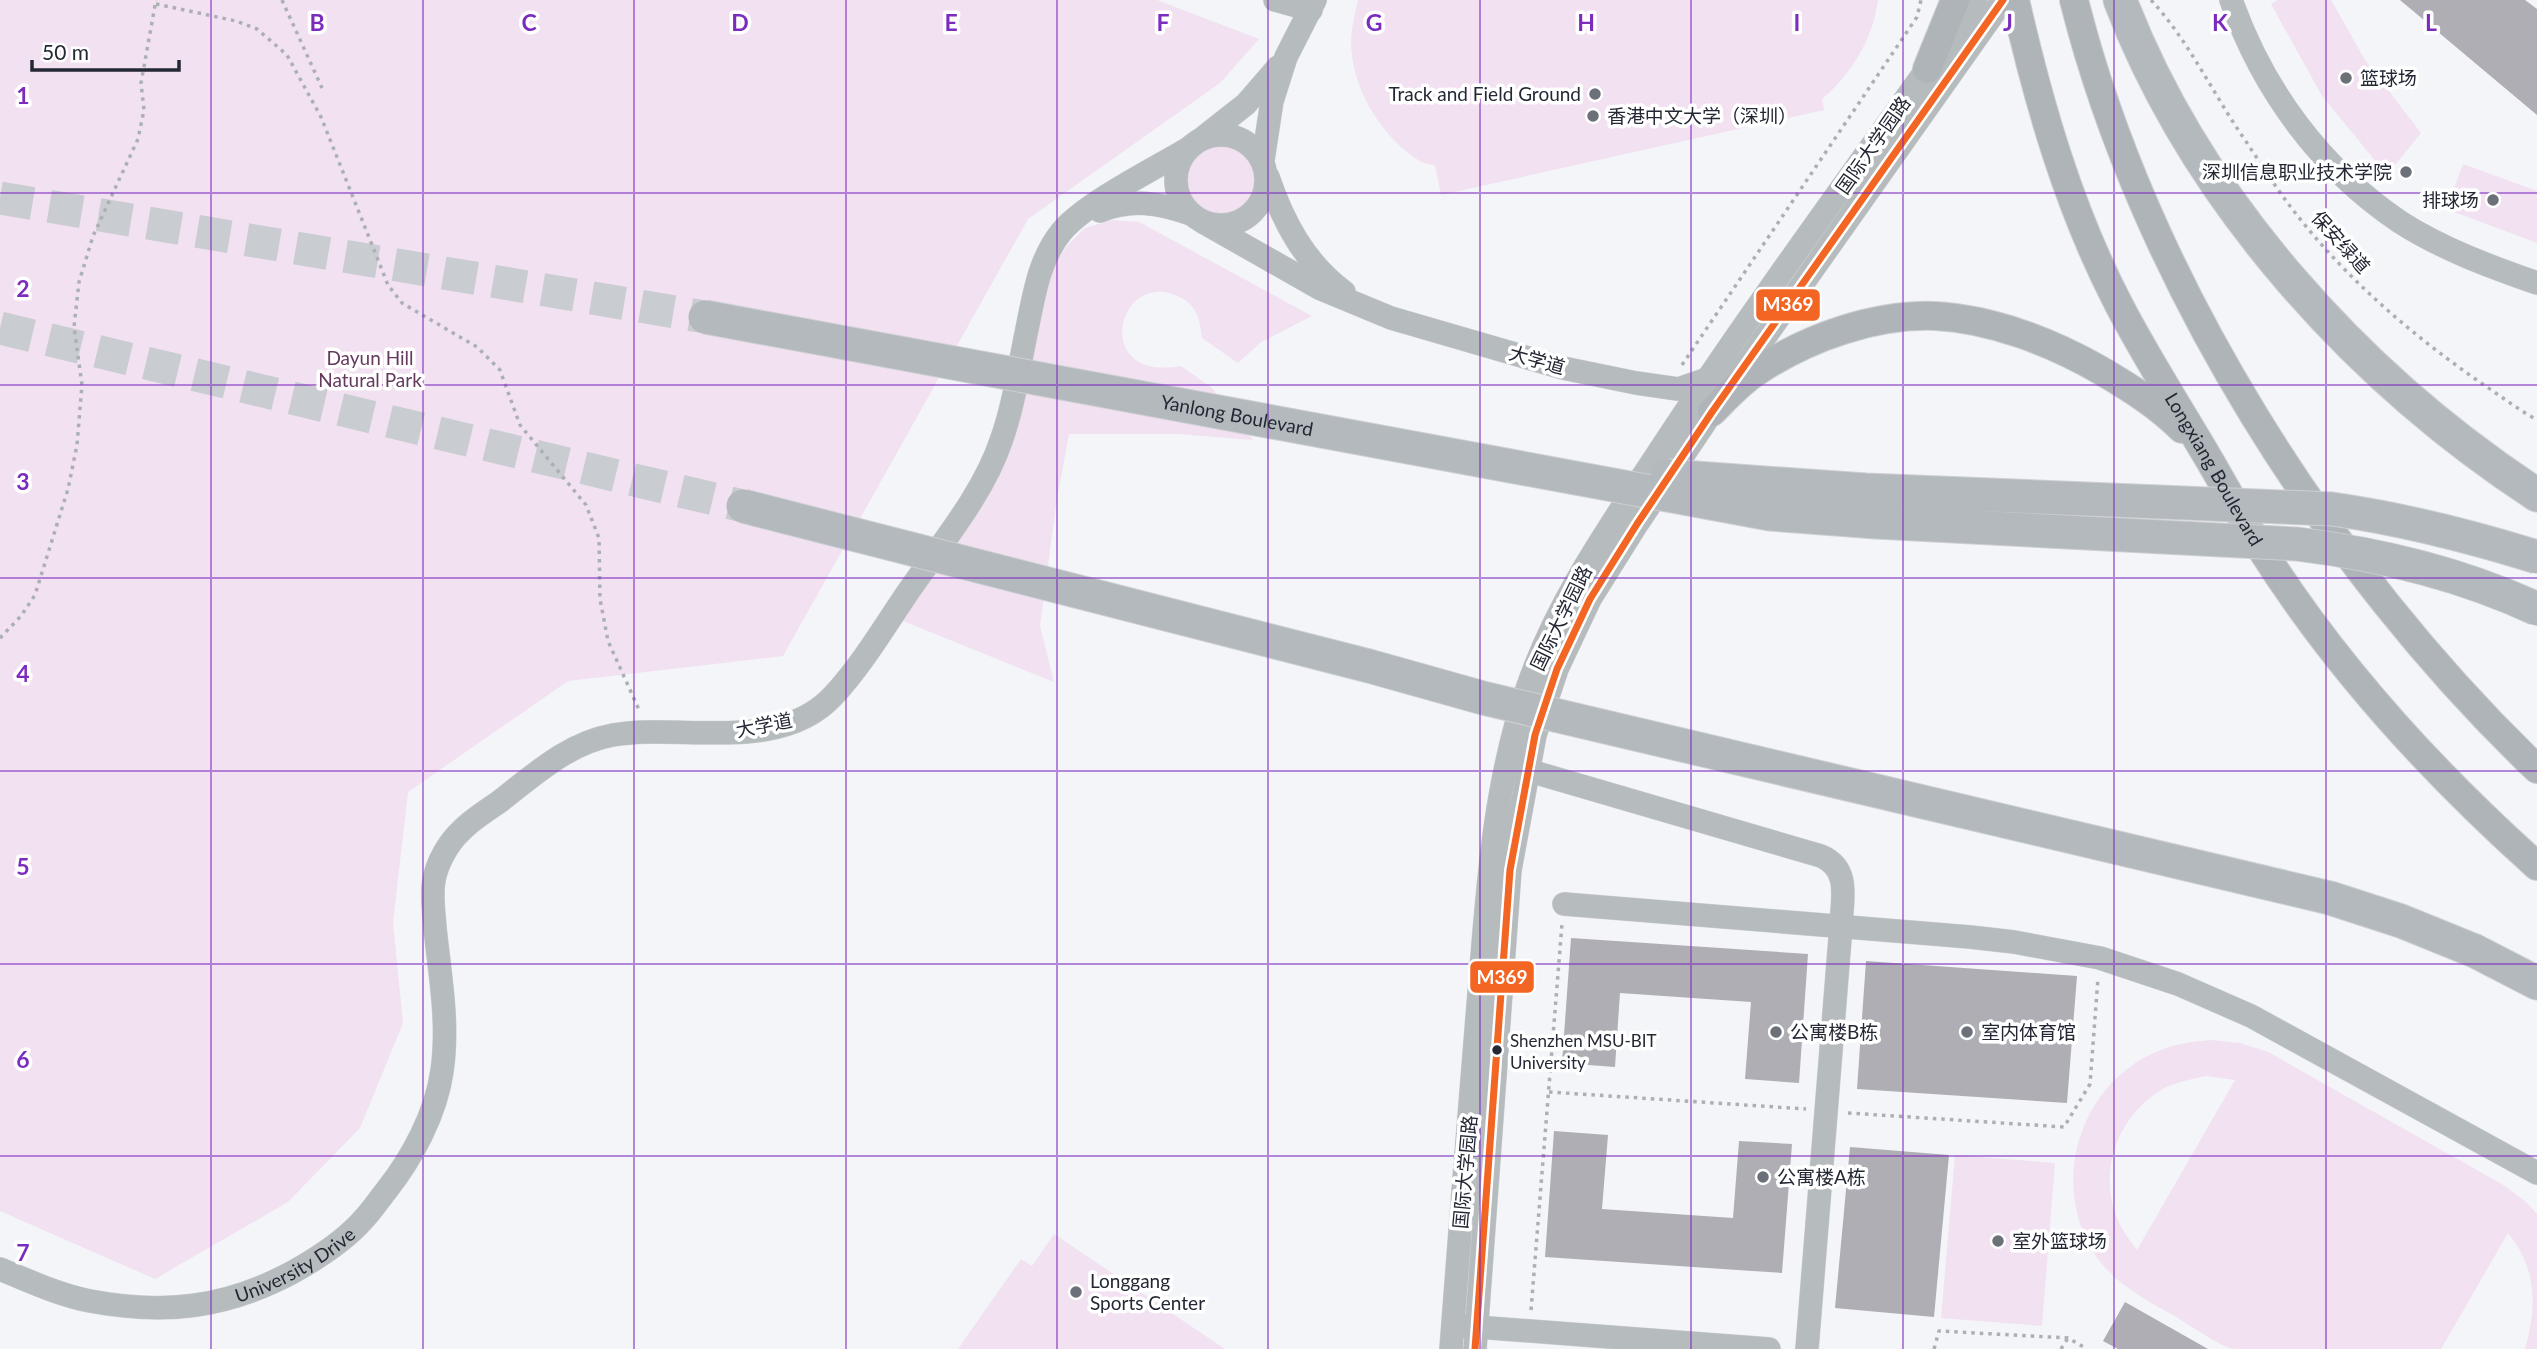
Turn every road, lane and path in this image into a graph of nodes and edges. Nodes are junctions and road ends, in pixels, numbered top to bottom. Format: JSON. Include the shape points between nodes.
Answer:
{"nodes":[{"id":1,"x":282,"y":0,"type":"edge"},
{"id":2,"x":1275,"y":0,"type":"edge"},
{"id":3,"x":1921,"y":0,"type":"edge"},
{"id":4,"x":1955,"y":0,"type":"edge"},
{"id":5,"x":1976,"y":0,"type":"edge"},
{"id":6,"x":2003,"y":0,"type":"edge"},
{"id":7,"x":2014,"y":0,"type":"edge"},
{"id":8,"x":2074,"y":0,"type":"edge"},
{"id":9,"x":2120,"y":0,"type":"edge"},
{"id":10,"x":2151,"y":0,"type":"edge"},
{"id":11,"x":2231,"y":0,"type":"edge"},
{"id":12,"x":156,"y":2,"type":"edge"},
{"id":13,"x":1313,"y":5,"type":"edge"},
{"id":14,"x":1286,"y":57,"type":"junction"},
{"id":15,"x":1927,"y":69,"type":"junction"},
{"id":16,"x":322,"y":88,"type":"dead end"},
{"id":17,"x":1195,"y":143,"type":"junction"},
{"id":18,"x":1265,"y":166,"type":"junction"},
{"id":19,"x":1197,"y":218,"type":"junction"},
{"id":20,"x":1065,"y":227,"type":"junction"},
{"id":21,"x":2537,"y":283,"type":"edge"},
{"id":22,"x":1370,"y":309,"type":"junction"},
{"id":23,"x":705,"y":317,"type":"tunnel mouth"},
{"id":24,"x":1707,"y":379,"type":"junction"},
{"id":25,"x":1667,"y":388,"type":"junction"},
{"id":26,"x":1712,"y":412,"type":"junction"},
{"id":27,"x":2537,"y":421,"type":"edge"},
{"id":28,"x":2208,"y":456,"type":"junction"},
{"id":29,"x":1483,"y":462,"type":"junction"},
{"id":30,"x":2537,"y":495,"type":"edge"},
{"id":31,"x":743,"y":506,"type":"tunnel mouth"},
{"id":32,"x":2537,"y":557,"type":"edge"},
{"id":33,"x":2537,"y":609,"type":"edge"},
{"id":34,"x":0,"y":638,"type":"edge"},
{"id":35,"x":649,"y":734,"type":"junction"},
{"id":36,"x":1517,"y":767,"type":"junction"},
{"id":37,"x":2537,"y":769,"type":"edge"},
{"id":38,"x":2537,"y":866,"type":"edge"},
{"id":39,"x":1564,"y":904,"type":"joint"},
{"id":40,"x":1841,"y":926,"type":"junction"},
{"id":41,"x":2100,"y":958,"type":"junction"},
{"id":42,"x":2537,"y":983,"type":"edge"},
{"id":43,"x":1549,"y":1092,"type":"junction"},
{"id":44,"x":1826,"y":1104,"type":"junction"},
{"id":45,"x":2537,"y":1173,"type":"edge"},
{"id":46,"x":0,"y":1269,"type":"edge"},
{"id":47,"x":1452,"y":1325,"type":"junction"},
{"id":48,"x":1529,"y":1331,"type":"junction"},
{"id":49,"x":1476,"y":1338,"type":"edge"},
{"id":50,"x":2068,"y":1338,"type":"junction"},
{"id":51,"x":1591,"y":1343,"type":"edge"},
{"id":52,"x":1451,"y":1349,"type":"edge"},
{"id":53,"x":1769,"y":1349,"type":"edge"},
{"id":54,"x":1807,"y":1349,"type":"edge"},
{"id":55,"x":1934,"y":1349,"type":"edge"},
{"id":56,"x":2061,"y":1349,"type":"edge"},
{"id":57,"x":2087,"y":1349,"type":"edge"}],
"edges":[{"from":1,"to":16,"type":"path"},
{"from":2,"to":13,"type":"street"},
{"from":3,"to":25,"type":"path","via":[[1917,17]]},
{"from":4,"to":15,"type":"main road"},
{"from":5,"to":15,"type":"street","name":"国际大学园路"},
{"from":6,"to":26,"type":"street","name":"国际大学园路"},
{"from":7,"to":28,"type":"main road","name":"Longxiang Boulevard","via":[[2043,114],[2089,239],[2131,327]]},
{"from":8,"to":37,"type":"main road","via":[[2099,85],[2142,198],[2243,397],[2297,482],[2396,614],[2451,681]]},
{"from":9,"to":30,"type":"highway","via":[[2169,104],[2272,258],[2377,370],[2499,470]]},
{"from":10,"to":27,"type":"path","name":"保安绿道","via":[[2183,41],[2293,210],[2347,272],[2459,368]]},
{"from":11,"to":21,"type":"street","via":[[2267,81],[2294,121],[2362,194],[2402,223],[2449,248]]},
{"from":12,"to":34,"type":"path","via":[[141,83],[144,110],[138,139],[93,236],[79,282],[74,327],[82,385],[68,489],[35,595]]},
{"from":12,"to":35,"type":"path","via":[[257,29],[287,55],[321,117],[388,285],[402,303],[477,347],[500,370],[520,425],[586,505],[599,538],[600,598],[608,641]]},
{"from":13,"to":14,"type":"street"},
{"from":14,"to":17,"type":"street","via":[[1246,104]]},
{"from":14,"to":18,"type":"street","via":[[1272,100]]},
{"from":15,"to":24,"type":"street","name":"国际大学园路"},
{"from":17,"to":18,"type":"street","name":"大学道","via":[[1230,135],[1255,149]]},
{"from":17,"to":19,"type":"street","via":[[1180,160],[1176,174],[1182,202]]},
{"from":17,"to":20,"type":"street","name":"大学道"},
{"from":18,"to":19,"type":"street","name":"大学道","via":[[1263,199],[1244,219],[1217,226]]},
{"from":18,"to":22,"type":"street","name":"大学道","via":[[1286,225],[1303,251],[1340,289]]},
{"from":19,"to":20,"type":"street","name":"大学道","via":[[1162,204],[1124,203]]},
{"from":19,"to":22,"type":"street","name":"大学道","via":[[1321,289]]},
{"from":20,"to":35,"type":"street","name":"大学道","via":[[1037,280],[1000,446],[957,522],[853,671],[830,699],[806,716],[777,727]]},
{"from":22,"to":25,"type":"street","name":"大学道","via":[[1563,368]]},
{"from":23,"to":29,"type":"highway","name":"Yanlong Boulevard","bridge":true},
{"from":24,"to":25,"type":"street","name":"大学道"},
{"from":24,"to":36,"type":"street","name":"国际大学园路","via":[[1556,618],[1527,690]]},
{"from":26,"to":28,"type":"main road","via":[[1758,370],[1812,343],[1875,322],[1935,316],[2003,328],[2080,359],[2146,399]]},
{"from":26,"to":36,"type":"street","name":"国际大学园路","via":[[1612,561],[1570,638]]},
{"from":28,"to":38,"type":"main road","name":"Longxiang Boulevard","via":[[2260,547],[2355,676],[2402,731]]},
{"from":29,"to":32,"type":"highway","bridge":true,"via":[[1867,490],[2332,509],[2441,528]]},
{"from":29,"to":33,"type":"highway","name":"Yanlong Boulevard","bridge":true,"via":[[1770,513],[2319,546],[2396,560]]},
{"from":31,"to":42,"type":"highway","bridge":true,"via":[[1483,698],[2330,898],[2475,951]]},
{"from":35,"to":46,"type":"street","name":"大学道","via":[[613,735],[559,755],[460,831],[443,854],[433,881],[444,1015],[442,1074],[426,1125],[401,1172],[361,1223],[321,1257],[220,1303],[167,1309],[86,1300]]},
{"from":36,"to":40,"type":"street","via":[[1831,860],[1842,882]]},
{"from":36,"to":47,"type":"street","name":"国际大学园路","via":[[1489,866]]},
{"from":36,"to":49,"type":"street","name":"国际大学园路"},
{"from":39,"to":40,"type":"street"},
{"from":39,"to":43,"type":"path"},
{"from":40,"to":41,"type":"street","via":[[2014,942]]},
{"from":40,"to":44,"type":"street"},
{"from":41,"to":44,"type":"path","via":[[2090,1084],[2064,1127],[1844,1112],[1837,1105]]},
{"from":41,"to":45,"type":"street","via":[[2178,984],[2251,1016]]},
{"from":43,"to":44,"type":"path","via":[[1804,1110]]},
{"from":43,"to":48,"type":"path"},
{"from":44,"to":54,"type":"street"},
{"from":47,"to":49,"type":"street"},
{"from":47,"to":52,"type":"street","name":"国际大学园路"},
{"from":48,"to":49,"type":"street"},
{"from":48,"to":51,"type":"street"},
{"from":50,"to":55,"type":"path","via":[[1939,1331]]},
{"from":50,"to":56,"type":"path"},
{"from":50,"to":57,"type":"path"},
{"from":51,"to":53,"type":"street"}]}
